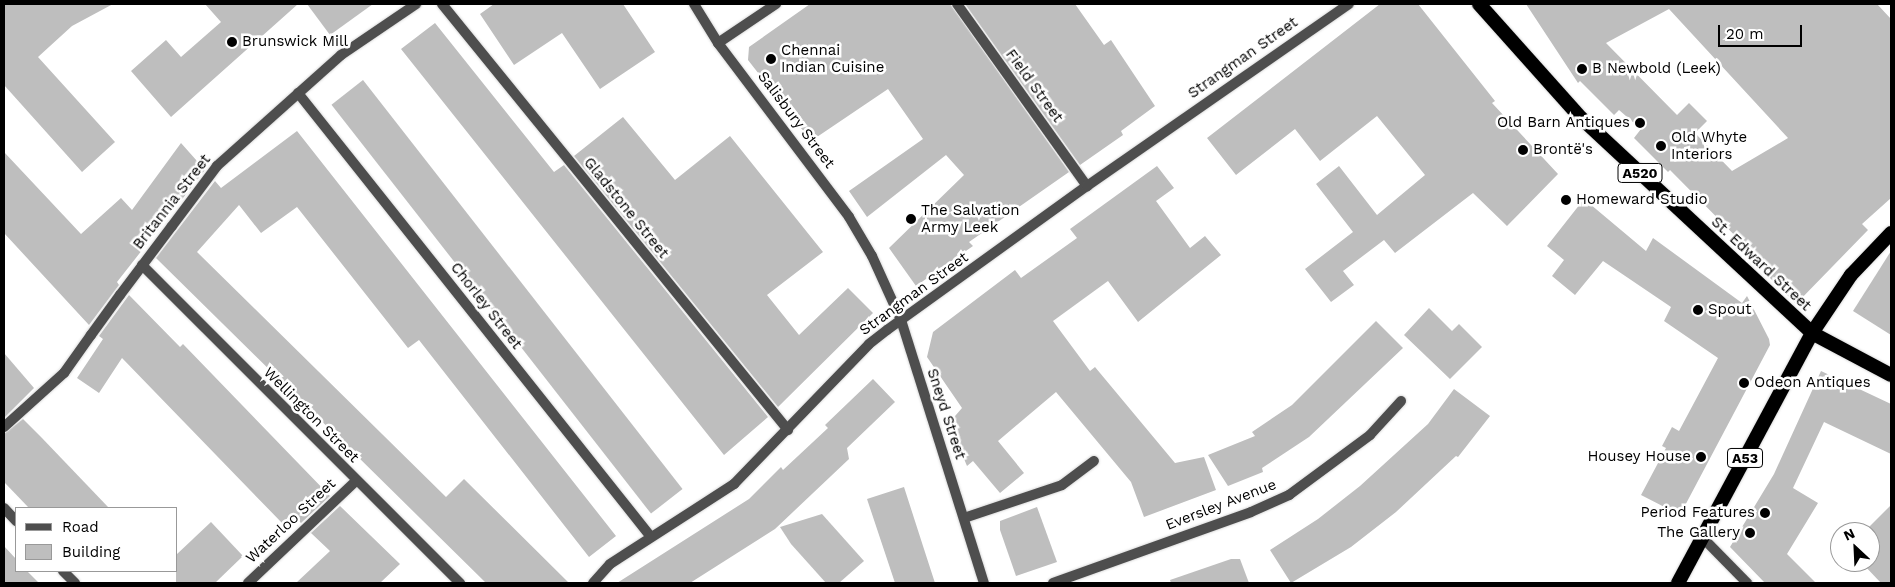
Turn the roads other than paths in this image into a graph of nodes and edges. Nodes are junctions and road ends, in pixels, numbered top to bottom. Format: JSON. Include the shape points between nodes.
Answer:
{"nodes":[{"id":1,"x":416,"y":4,"type":"edge"},
{"id":2,"x":442,"y":4,"type":"edge"},
{"id":3,"x":694,"y":4,"type":"edge"},
{"id":4,"x":776,"y":4,"type":"edge"},
{"id":5,"x":957,"y":4,"type":"edge"},
{"id":6,"x":1350,"y":4,"type":"edge"},
{"id":7,"x":1479,"y":4,"type":"edge"},
{"id":8,"x":718,"y":43,"type":"junction"},
{"id":9,"x":298,"y":93,"type":"junction"},
{"id":10,"x":1087,"y":186,"type":"junction"},
{"id":11,"x":1891,"y":233,"type":"edge"},
{"id":12,"x":872,"y":256,"type":"joint"},
{"id":13,"x":142,"y":265,"type":"junction"},
{"id":14,"x":901,"y":320,"type":"junction"},
{"id":15,"x":1812,"y":333,"type":"junction"},
{"id":16,"x":1891,"y":376,"type":"edge"},
{"id":17,"x":1401,"y":401,"type":"dead end"},
{"id":18,"x":4,"y":427,"type":"edge"},
{"id":19,"x":788,"y":430,"type":"junction"},
{"id":20,"x":1094,"y":461,"type":"dead end"},
{"id":21,"x":356,"y":481,"type":"junction"},
{"id":22,"x":4,"y":508,"type":"edge"},
{"id":23,"x":964,"y":518,"type":"junction"},
{"id":24,"x":15,"y":520,"type":"edge"},
{"id":25,"x":651,"y":537,"type":"junction"},
{"id":26,"x":1703,"y":538,"type":"junction"},
{"id":27,"x":64,"y":572,"type":"edge"},
{"id":28,"x":75,"y":583,"type":"edge"},
{"id":29,"x":248,"y":583,"type":"edge"},
{"id":30,"x":460,"y":583,"type":"edge"},
{"id":31,"x":593,"y":583,"type":"edge"},
{"id":32,"x":984,"y":583,"type":"edge"},
{"id":33,"x":1053,"y":583,"type":"edge"},
{"id":34,"x":1678,"y":583,"type":"edge"},
{"id":35,"x":1747,"y":583,"type":"edge"}],
"edges":[{"from":1,"to":9,"type":"street","name":"Britannia Street","via":[[341,55]]},
{"from":2,"to":19,"type":"street","name":"Gladstone Street"},
{"from":3,"to":8,"type":"street","name":"Salisbury Street"},
{"from":4,"to":8,"type":"street"},
{"from":5,"to":10,"type":"street","name":"Field Street"},
{"from":6,"to":10,"type":"street","name":"Strangman Street"},
{"from":7,"to":15,"type":"highway","name":"St. Edward Street","number":"A520","via":[[1582,119]]},
{"from":8,"to":12,"type":"street","name":"Salisbury Street","via":[[832,194]]},
{"from":9,"to":13,"type":"street","name":"Britannia Street","via":[[217,166]]},
{"from":9,"to":25,"type":"street","name":"Chorley Street"},
{"from":10,"to":14,"type":"street","name":"Strangman Street"},
{"from":11,"to":15,"type":"highway","number":"A53","via":[[1850,275]]},
{"from":12,"to":14,"type":"street","name":"Sneyd Street"},
{"from":13,"to":18,"type":"street","name":"Britannia Street","via":[[64,373]]},
{"from":13,"to":21,"type":"street","name":"Wellington Street"},
{"from":14,"to":19,"type":"street","name":"Strangman Street","via":[[870,344]]},
{"from":14,"to":23,"type":"street","name":"Sneyd Street"},
{"from":15,"to":16,"type":"highway","number":"A520"},
{"from":15,"to":26,"type":"highway","number":"A53"},
{"from":17,"to":33,"type":"street","name":"Eversley Avenue","via":[[1370,435],[1289,495],[1251,512]]},
{"from":19,"to":25,"type":"street","name":"Strangman Street","via":[[734,484]]},
{"from":20,"to":23,"type":"street","via":[[1062,485]]},
{"from":21,"to":29,"type":"street","name":"Waterloo Street"},
{"from":21,"to":30,"type":"street","name":"Wellington Street"},
{"from":22,"to":24,"type":"street"},
{"from":23,"to":32,"type":"street","name":"Sneyd Street"},
{"from":25,"to":31,"type":"street","name":"Strangman Street","via":[[610,564]]},
{"from":26,"to":34,"type":"highway","number":"A53"},
{"from":26,"to":35,"type":"street"},
{"from":27,"to":28,"type":"street"}]}
